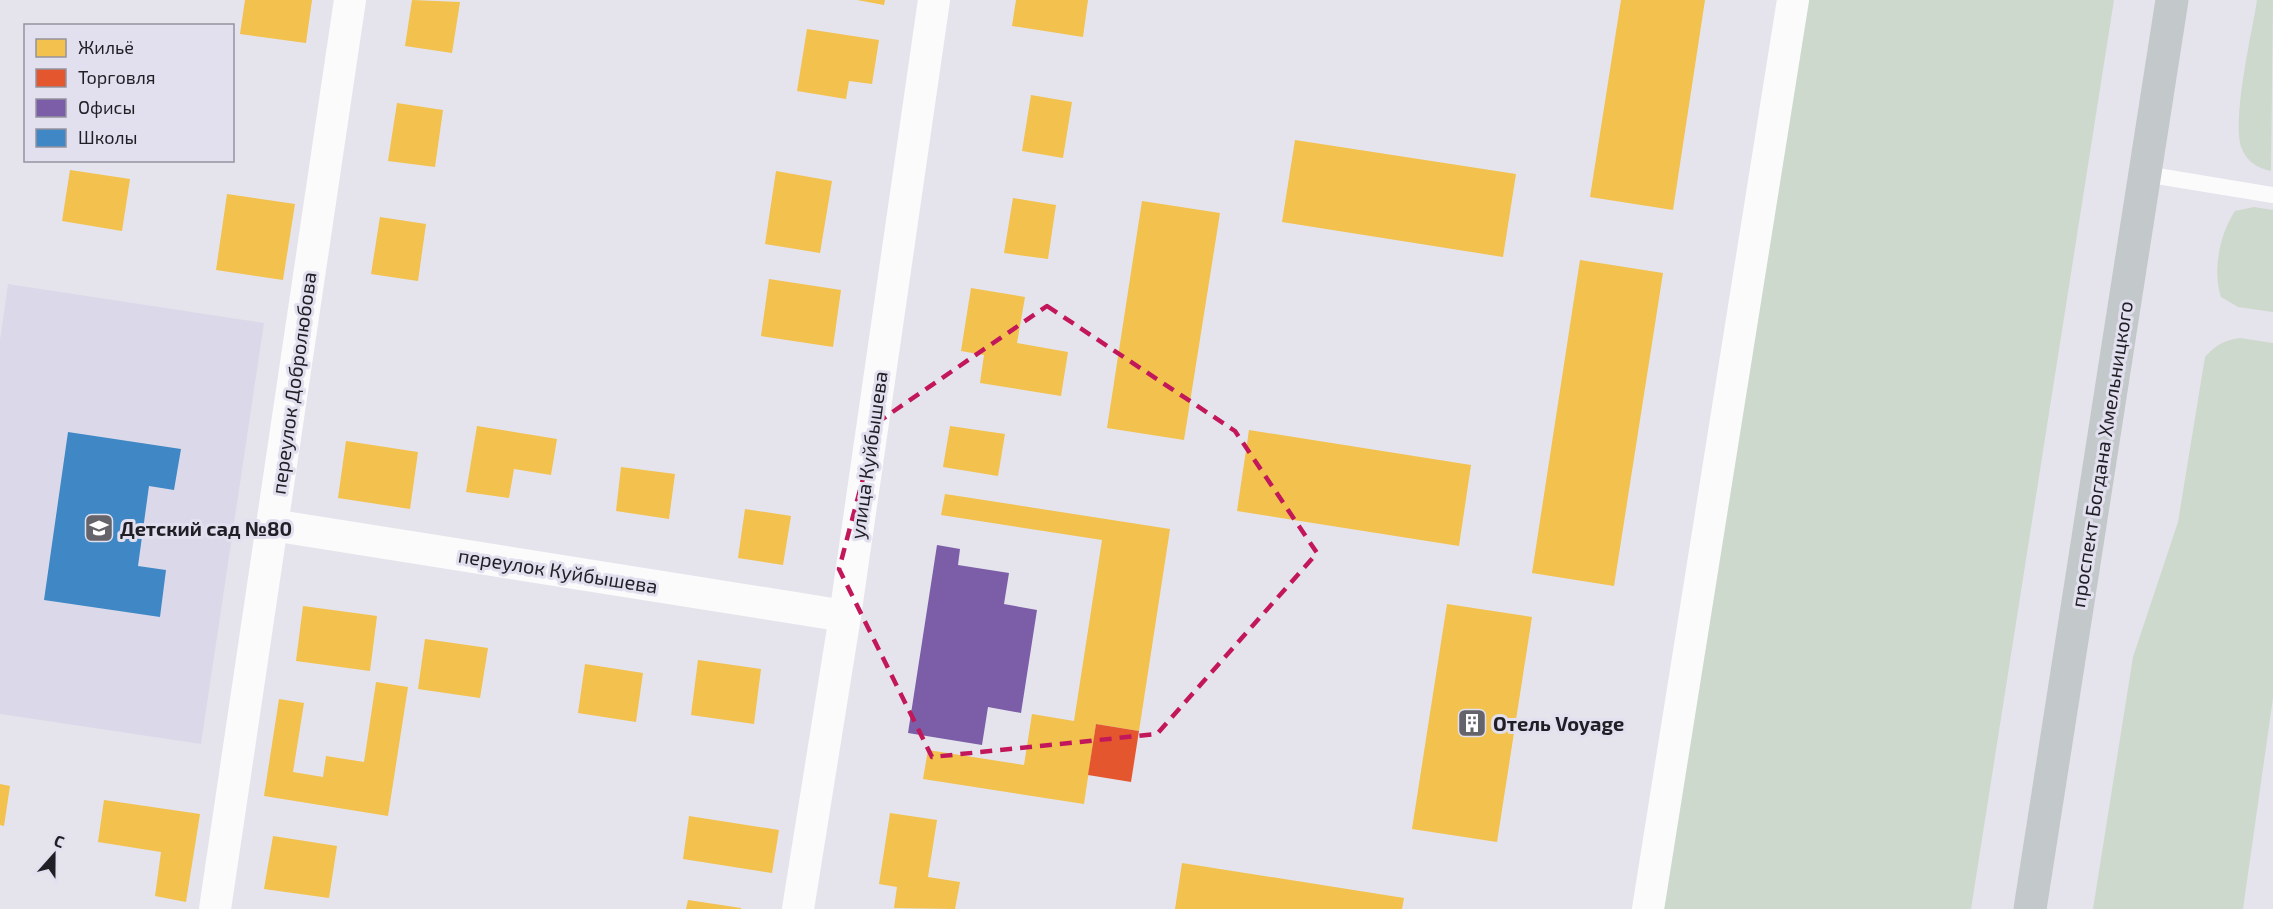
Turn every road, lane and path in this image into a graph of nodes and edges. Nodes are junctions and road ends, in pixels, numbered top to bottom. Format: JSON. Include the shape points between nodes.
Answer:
{"nodes":[{"id":1,"x":350,"y":0,"type":"edge"},
{"id":2,"x":934,"y":0,"type":"edge"},
{"id":3,"x":1793,"y":0,"type":"edge"},
{"id":4,"x":2172,"y":0,"type":"edge"},
{"id":5,"x":2145,"y":174,"type":"junction"},
{"id":6,"x":2273,"y":195,"type":"edge"},
{"id":7,"x":272,"y":525,"type":"junction"},
{"id":8,"x":845,"y":616,"type":"junction"},
{"id":9,"x":215,"y":909,"type":"edge"},
{"id":10,"x":798,"y":909,"type":"edge"},
{"id":11,"x":1648,"y":909,"type":"edge"},
{"id":12,"x":2030,"y":909,"type":"edge"}],
"edges":[{"from":1,"to":7,"type":"street","name":"переулок Добролюбова"},
{"from":2,"to":8,"type":"street","name":"улица Куйбышева"},
{"from":3,"to":11,"type":"street"},
{"from":4,"to":5,"type":"main road","name":"проспект Богдана Хмельницкого"},
{"from":5,"to":6,"type":"lane"},
{"from":5,"to":12,"type":"main road","name":"проспект Богдана Хмельницкого"},
{"from":7,"to":8,"type":"street","name":"переулок Куйбышева"},
{"from":7,"to":9,"type":"street","name":"переулок Добролюбова"},
{"from":8,"to":10,"type":"street","name":"улица Куйбышева"}]}
